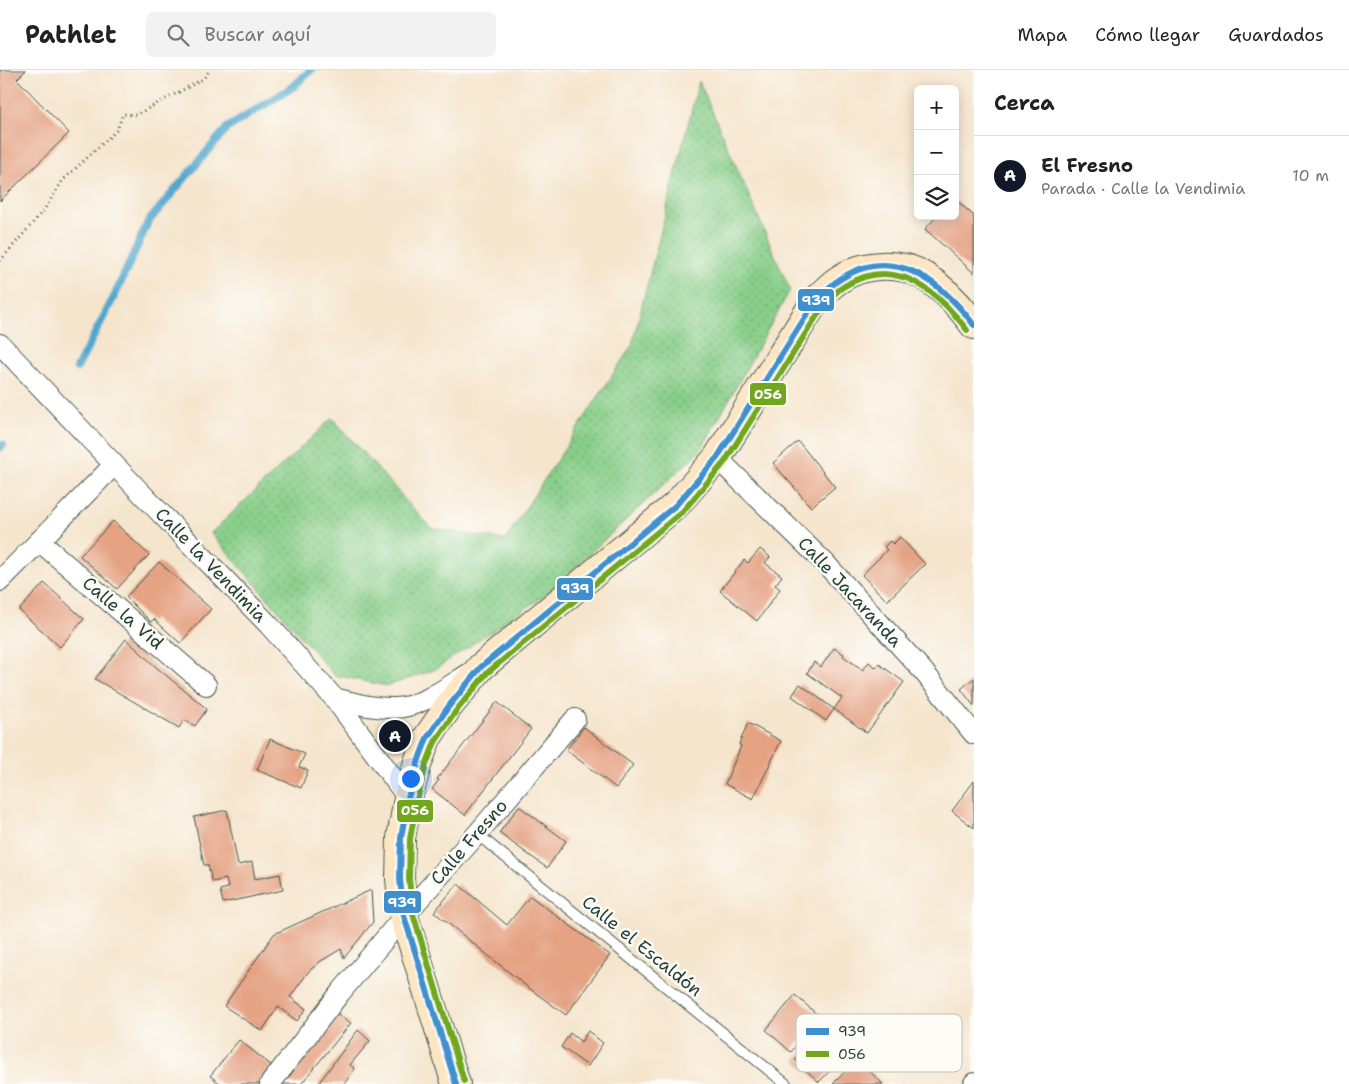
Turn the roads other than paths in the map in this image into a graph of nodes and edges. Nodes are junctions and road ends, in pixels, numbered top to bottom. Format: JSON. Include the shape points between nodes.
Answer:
{"nodes":[{"id":1,"x":974,"y":325,"type":"edge"},
{"id":2,"x":0,"y":344,"type":"edge"},
{"id":3,"x":717,"y":458,"type":"junction"},
{"id":4,"x":114,"y":464,"type":"junction"},
{"id":5,"x":39,"y":541,"type":"junction"},
{"id":6,"x":0,"y":581,"type":"edge"},
{"id":7,"x":481,"y":667,"type":"junction"},
{"id":8,"x":206,"y":685,"type":"dead end"},
{"id":9,"x":334,"y":698,"type":"junction"},
{"id":10,"x":575,"y":719,"type":"dead end"},
{"id":11,"x":974,"y":734,"type":"edge"},
{"id":12,"x":408,"y":798,"type":"junction"},
{"id":13,"x":477,"y":834,"type":"junction"},
{"id":14,"x":404,"y":916,"type":"junction"},
{"id":15,"x":270,"y":1084,"type":"edge"},
{"id":16,"x":456,"y":1084,"type":"edge"},
{"id":17,"x":786,"y":1084,"type":"edge"}],
"edges":[{"from":1,"to":3,"type":"main road","via":[[939,288],[923,275],[905,268],[862,268],[840,279],[816,300]]},
{"from":2,"to":4,"type":"street","name":"Calle la Vendimia"},
{"from":3,"to":7,"type":"main road","via":[[676,505]]},
{"from":3,"to":11,"type":"street","name":"Calle Jacaranda","via":[[825,563],[923,670]]},
{"from":4,"to":5,"type":"street"},
{"from":4,"to":9,"type":"street","name":"Calle la Vendimia","via":[[268,624]]},
{"from":5,"to":6,"type":"street"},
{"from":5,"to":8,"type":"street","name":"Calle la Vid"},
{"from":7,"to":9,"type":"street","via":[[423,701],[396,708],[366,706]]},
{"from":7,"to":12,"type":"main road","via":[[427,738]]},
{"from":9,"to":12,"type":"street","name":"Calle la Vendimia"},
{"from":10,"to":13,"type":"street","name":"Calle Fresno"},
{"from":12,"to":14,"type":"main road","via":[[401,838],[400,879]]},
{"from":13,"to":14,"type":"street","name":"Calle Fresno"},
{"from":13,"to":17,"type":"lane","name":"Calle el Escaldón"},
{"from":14,"to":15,"type":"street","name":"Calle Fresno"},
{"from":14,"to":16,"type":"main road"}]}
